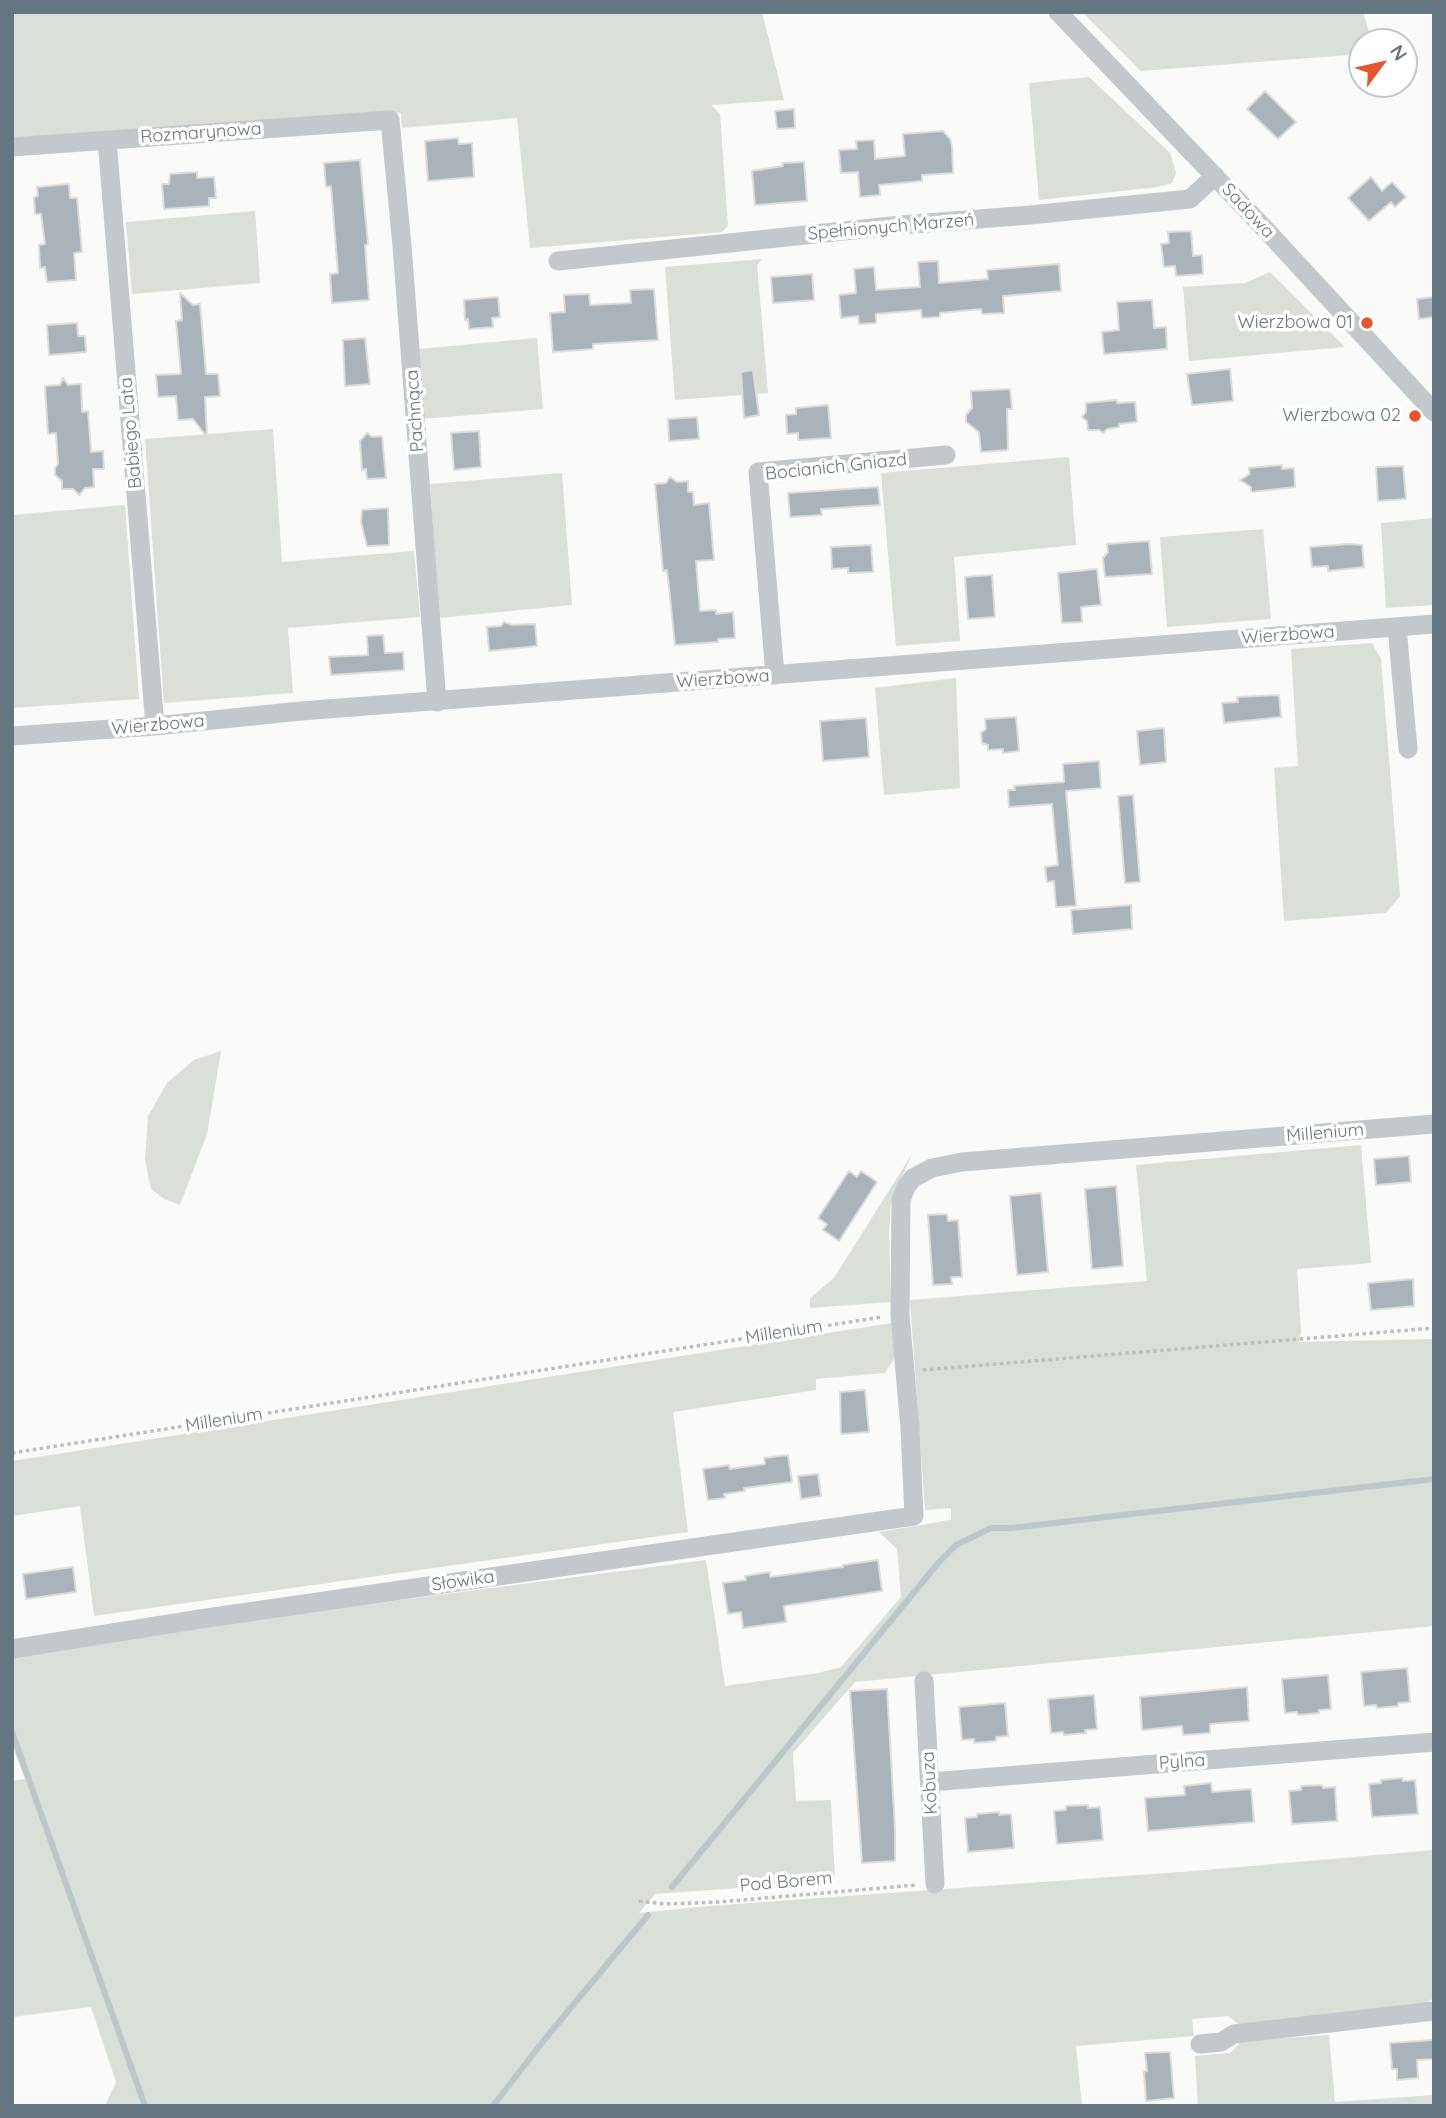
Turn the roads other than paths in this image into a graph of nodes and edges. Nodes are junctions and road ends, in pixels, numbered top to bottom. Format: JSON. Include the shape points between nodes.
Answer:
{"nodes":[{"id":1,"x":1058,"y":12,"type":"edge"},
{"id":2,"x":390,"y":120,"type":"joint"},
{"id":3,"x":107,"y":140,"type":"junction"},
{"id":4,"x":12,"y":147,"type":"edge"},
{"id":5,"x":1215,"y":176,"type":"junction"},
{"id":6,"x":558,"y":261,"type":"dead end"},
{"id":7,"x":1434,"y":412,"type":"edge"},
{"id":8,"x":946,"y":455,"type":"dead end"},
{"id":9,"x":1434,"y":624,"type":"edge"},
{"id":10,"x":1397,"y":627,"type":"junction"},
{"id":11,"x":775,"y":675,"type":"junction"},
{"id":12,"x":437,"y":702,"type":"junction"},
{"id":13,"x":155,"y":726,"type":"junction"},
{"id":14,"x":12,"y":736,"type":"edge"},
{"id":15,"x":1408,"y":749,"type":"dead end"},
{"id":16,"x":1434,"y":1125,"type":"edge"},
{"id":17,"x":914,"y":1516,"type":"joint"},
{"id":18,"x":12,"y":1648,"type":"edge"},
{"id":19,"x":924,"y":1681,"type":"dead end"},
{"id":20,"x":1434,"y":1742,"type":"edge"},
{"id":21,"x":930,"y":1782,"type":"junction"},
{"id":22,"x":935,"y":1884,"type":"road end"},
{"id":23,"x":1434,"y":2011,"type":"edge"},
{"id":24,"x":1200,"y":2044,"type":"dead end"}],
"edges":[{"from":1,"to":5,"type":"street","name":"Sadowa"},
{"from":2,"to":3,"type":"street","name":"Rozmarynowa"},
{"from":2,"to":12,"type":"street","name":"Pachnąca"},
{"from":3,"to":4,"type":"street","name":"Rozmarynowa"},
{"from":3,"to":13,"type":"street","name":"Babiego Lata"},
{"from":5,"to":6,"type":"street","name":"Spełnionych Marzeń","via":[[1190,199]]},
{"from":5,"to":7,"type":"street","name":"Sadowa"},
{"from":8,"to":11,"type":"street","name":"Bocianich Gniazd","via":[[758,472]]},
{"from":9,"to":10,"type":"street","name":"Wierzbowa"},
{"from":10,"to":11,"type":"street","name":"Wierzbowa"},
{"from":10,"to":15,"type":"street"},
{"from":11,"to":12,"type":"street","name":"Wierzbowa"},
{"from":12,"to":13,"type":"street","name":"Wierzbowa"},
{"from":13,"to":14,"type":"street","name":"Wierzbowa"},
{"from":16,"to":17,"type":"street","name":"Millenium","via":[[962,1162],[932,1168],[913,1178],[901,1200],[900,1315]]},
{"from":17,"to":18,"type":"street","name":"Słowika"},
{"from":19,"to":21,"type":"street","name":"Kobuza"},
{"from":20,"to":21,"type":"street","name":"Pylna"},
{"from":21,"to":22,"type":"street","name":"Kobuza"},
{"from":23,"to":24,"type":"street","via":[[1234,2034],[1221,2042]]}]}
